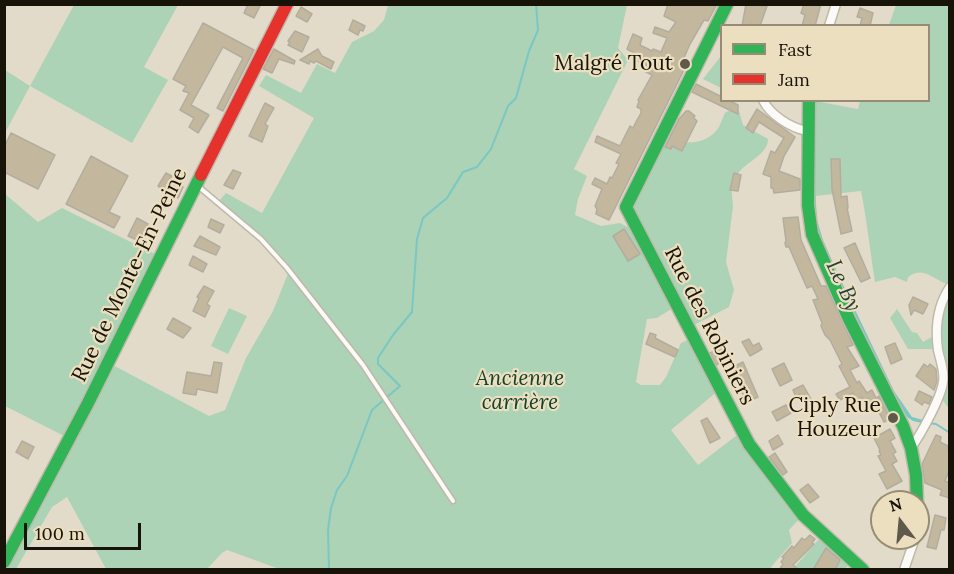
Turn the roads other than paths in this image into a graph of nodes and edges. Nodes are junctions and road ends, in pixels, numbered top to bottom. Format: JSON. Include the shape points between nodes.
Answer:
{"nodes":[{"id":1,"x":287,"y":4,"type":"edge"},
{"id":2,"x":727,"y":4,"type":"edge"},
{"id":3,"x":836,"y":4,"type":"edge"},
{"id":4,"x":830,"y":24,"type":"edge"},
{"id":5,"x":764,"y":102,"type":"edge"},
{"id":6,"x":809,"y":102,"type":"edge"},
{"id":7,"x":807,"y":131,"type":"junction"},
{"id":8,"x":196,"y":184,"type":"junction"},
{"id":9,"x":950,"y":287,"type":"edge"},
{"id":10,"x":911,"y":448,"type":"junction"},
{"id":11,"x":917,"y":490,"type":"edge"},
{"id":12,"x":453,"y":501,"type":"dead end"},
{"id":13,"x":911,"y":550,"type":"edge"},
{"id":14,"x":4,"y":562,"type":"edge"},
{"id":15,"x":863,"y":570,"type":"edge"},
{"id":16,"x":904,"y":570,"type":"edge"}],
"edges":[{"from":1,"to":8,"type":"street","name":"Rue de Monte-En-Peine"},
{"from":2,"to":15,"type":"street","name":"Rue des Robiniers","via":[[626,207],[749,444],[803,515]]},
{"from":3,"to":4,"type":"street"},
{"from":5,"to":7,"type":"street","via":[[794,128]]},
{"from":6,"to":7,"type":"street"},
{"from":7,"to":10,"type":"street","via":[[809,221],[816,245]]},
{"from":8,"to":12,"type":"lane","via":[[277,257],[391,404]]},
{"from":8,"to":14,"type":"street","name":"Rue de Monte-En-Peine"},
{"from":9,"to":10,"type":"street","via":[[937,320],[944,382],[924,429]]},
{"from":10,"to":11,"type":"street"},
{"from":13,"to":16,"type":"street"}]}
